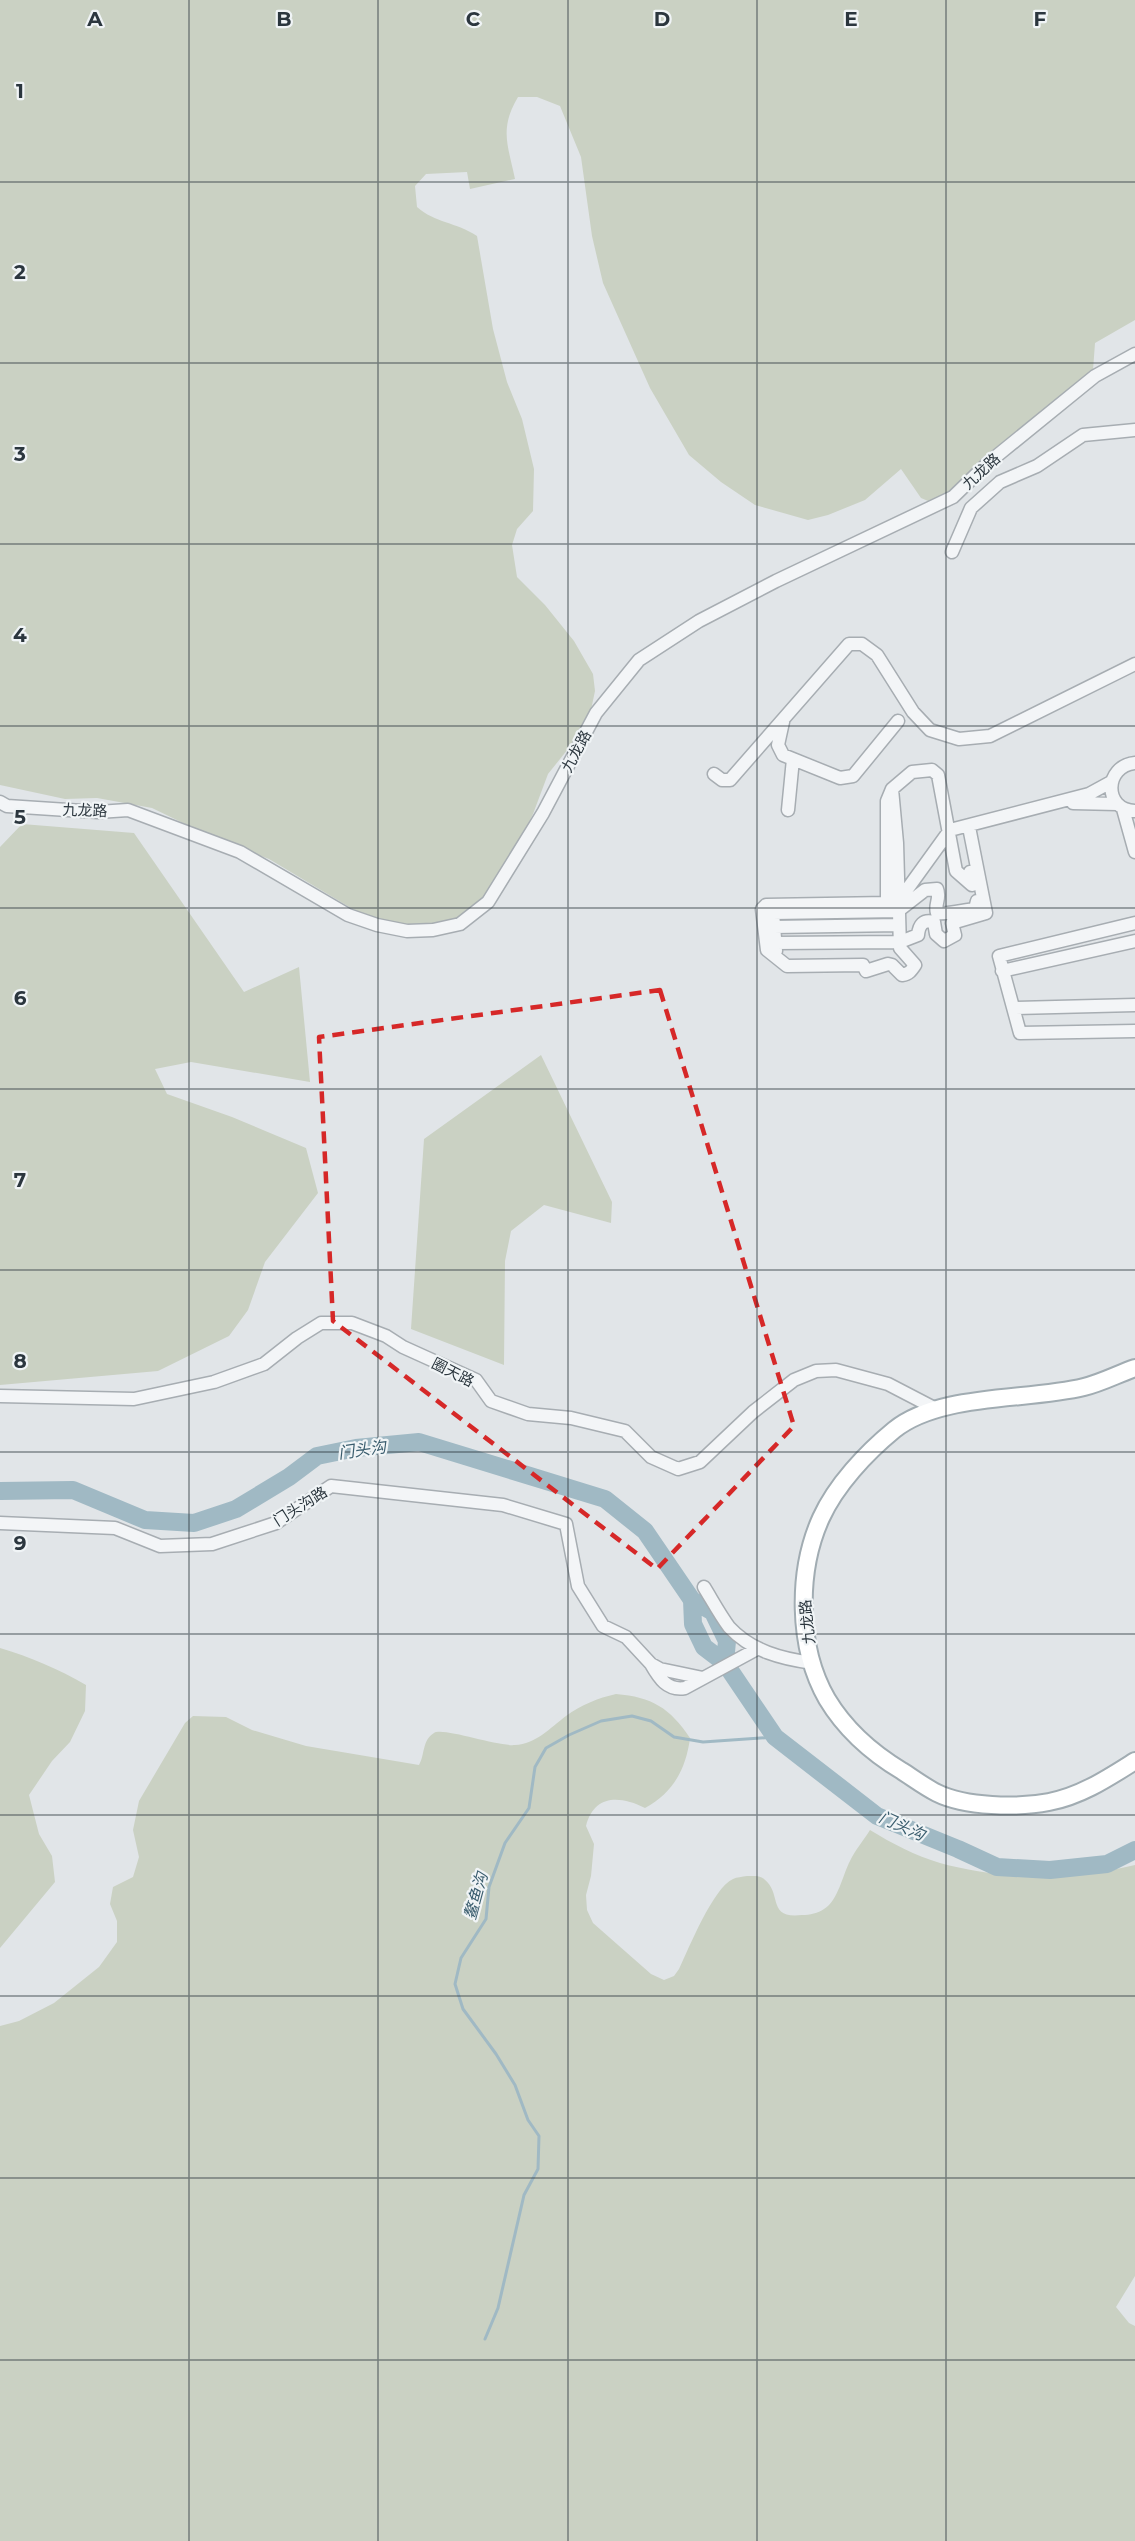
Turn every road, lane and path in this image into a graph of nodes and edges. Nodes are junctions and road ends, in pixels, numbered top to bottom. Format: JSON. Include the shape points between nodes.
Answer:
{"nodes":[{"id":1,"x":1135,"y":354,"type":"edge"},
{"id":2,"x":1135,"y":430,"type":"edge"},
{"id":3,"x":952,"y":552,"type":"dead end"},
{"id":4,"x":1135,"y":664,"type":"edge"},
{"id":5,"x":784,"y":718,"type":"junction"},
{"id":6,"x":898,"y":721,"type":"dead end"},
{"id":7,"x":793,"y":759,"type":"junction"},
{"id":8,"x":1135,"y":763,"type":"edge"},
{"id":9,"x":714,"y":774,"type":"dead end"},
{"id":10,"x":1111,"y":782,"type":"junction"},
{"id":11,"x":0,"y":802,"type":"edge"},
{"id":12,"x":1058,"y":803,"type":"junction"},
{"id":13,"x":1125,"y":808,"type":"edge"},
{"id":14,"x":788,"y":810,"type":"dead end"},
{"id":15,"x":961,"y":829,"type":"junction"},
{"id":16,"x":1135,"y":852,"type":"edge"},
{"id":17,"x":894,"y":905,"type":"junction"},
{"id":18,"x":768,"y":913,"type":"junction"},
{"id":19,"x":1135,"y":922,"type":"edge"},
{"id":20,"x":899,"y":925,"type":"junction"},
{"id":21,"x":774,"y":927,"type":"junction"},
{"id":22,"x":1135,"y":940,"type":"edge"},
{"id":23,"x":900,"y":942,"type":"junction"},
{"id":24,"x":776,"y":943,"type":"junction"},
{"id":25,"x":777,"y":958,"type":"junction"},
{"id":26,"x":1002,"y":971,"type":"junction"},
{"id":27,"x":1135,"y":1005,"type":"edge"},
{"id":28,"x":1014,"y":1008,"type":"junction"},
{"id":29,"x":1135,"y":1031,"type":"edge"},
{"id":30,"x":1135,"y":1368,"type":"edge"},
{"id":31,"x":0,"y":1396,"type":"edge"},
{"id":32,"x":938,"y":1410,"type":"junction"},
{"id":33,"x":0,"y":1524,"type":"edge"},
{"id":34,"x":704,"y":1587,"type":"dead end"},
{"id":35,"x":756,"y":1649,"type":"junction"},
{"id":36,"x":813,"y":1663,"type":"junction"},
{"id":37,"x":1135,"y":1761,"type":"edge"}],
"edges":[{"from":1,"to":11,"type":"street","name":"九龙路","via":[[1095,376],[988,463],[953,497],[766,586],[699,621],[639,660],[596,713],[543,813],[488,902],[460,924],[407,930],[358,918],[240,852],[128,810],[87,811],[7,806]]},
{"from":2,"to":3,"type":"street","via":[[1083,435],[1037,466],[1000,483],[971,508]]},
{"from":4,"to":5,"type":"street","via":[[990,736],[959,739],[930,730],[913,712],[877,655],[862,644],[849,644]]},
{"from":5,"to":7,"type":"street","via":[[778,745],[783,755]]},
{"from":5,"to":9,"type":"street","via":[[730,780]]},
{"from":6,"to":7,"type":"street","via":[[854,776],[840,778]]},
{"from":7,"to":14,"type":"street"},
{"from":8,"to":10,"type":"street","via":[[1119,769]]},
{"from":10,"to":12,"type":"street","via":[[1089,794]]},
{"from":10,"to":13,"type":"street","via":[[1110,789]]},
{"from":12,"to":13,"type":"street"},
{"from":12,"to":15,"type":"street"},
{"from":13,"to":16,"type":"street"},
{"from":15,"to":17,"type":"street"},
{"from":15,"to":17,"type":"street","via":[[978,904],[975,909],[937,913],[939,893],[932,888]]},
{"from":15,"to":17,"type":"street","via":[[938,775],[932,770],[912,772],[892,789],[897,843]]},
{"from":15,"to":23,"type":"street","via":[[986,913],[952,923],[955,935],[944,941],[936,934],[934,922],[929,921],[919,926],[918,935]]},
{"from":17,"to":18,"type":"street","via":[[766,905],[762,909]]},
{"from":17,"to":20,"type":"street"},
{"from":18,"to":21,"type":"street"},
{"from":18,"to":25,"type":"street","via":[[767,950]]},
{"from":19,"to":26,"type":"street","via":[[999,956]]},
{"from":20,"to":21,"type":"street"},
{"from":20,"to":23,"type":"street"},
{"from":21,"to":24,"type":"street"},
{"from":22,"to":26,"type":"street"},
{"from":23,"to":24,"type":"street"},
{"from":23,"to":25,"type":"street","via":[[900,948],[915,966],[908,974],[902,975],[888,964],[866,971],[863,965],[786,966]]},
{"from":24,"to":25,"type":"street"},
{"from":26,"to":28,"type":"street"},
{"from":27,"to":28,"type":"street"},
{"from":28,"to":29,"type":"street","via":[[1020,1033]]},
{"from":30,"to":32,"type":"main road","name":"九龙路","via":[[1084,1387]]},
{"from":31,"to":32,"type":"street","name":"圈天路","via":[[134,1399],[214,1382],[264,1364],[321,1323],[352,1323],[476,1380],[491,1401],[528,1414],[571,1418],[625,1431],[651,1457],[678,1469],[700,1462],[753,1412],[794,1380],[816,1371],[836,1370],[888,1384]]},
{"from":32,"to":36,"type":"main road","name":"九龙路","via":[[894,1430],[860,1464],[821,1518],[806,1565],[803,1598]]},
{"from":33,"to":35,"type":"street","name":"门头沟路","via":[[115,1528],[160,1546],[212,1544],[276,1523],[331,1486],[502,1505],[567,1524],[578,1586],[596,1617],[603,1626],[626,1637],[651,1664],[703,1678]]},
{"from":34,"to":35,"type":"street","via":[[729,1627]]},
{"from":35,"to":36,"type":"street"},
{"from":36,"to":37,"type":"main road","name":"九龙路","via":[[827,1698],[854,1734],[889,1763],[938,1794],[991,1806],[1050,1802],[1096,1786]]}]}
